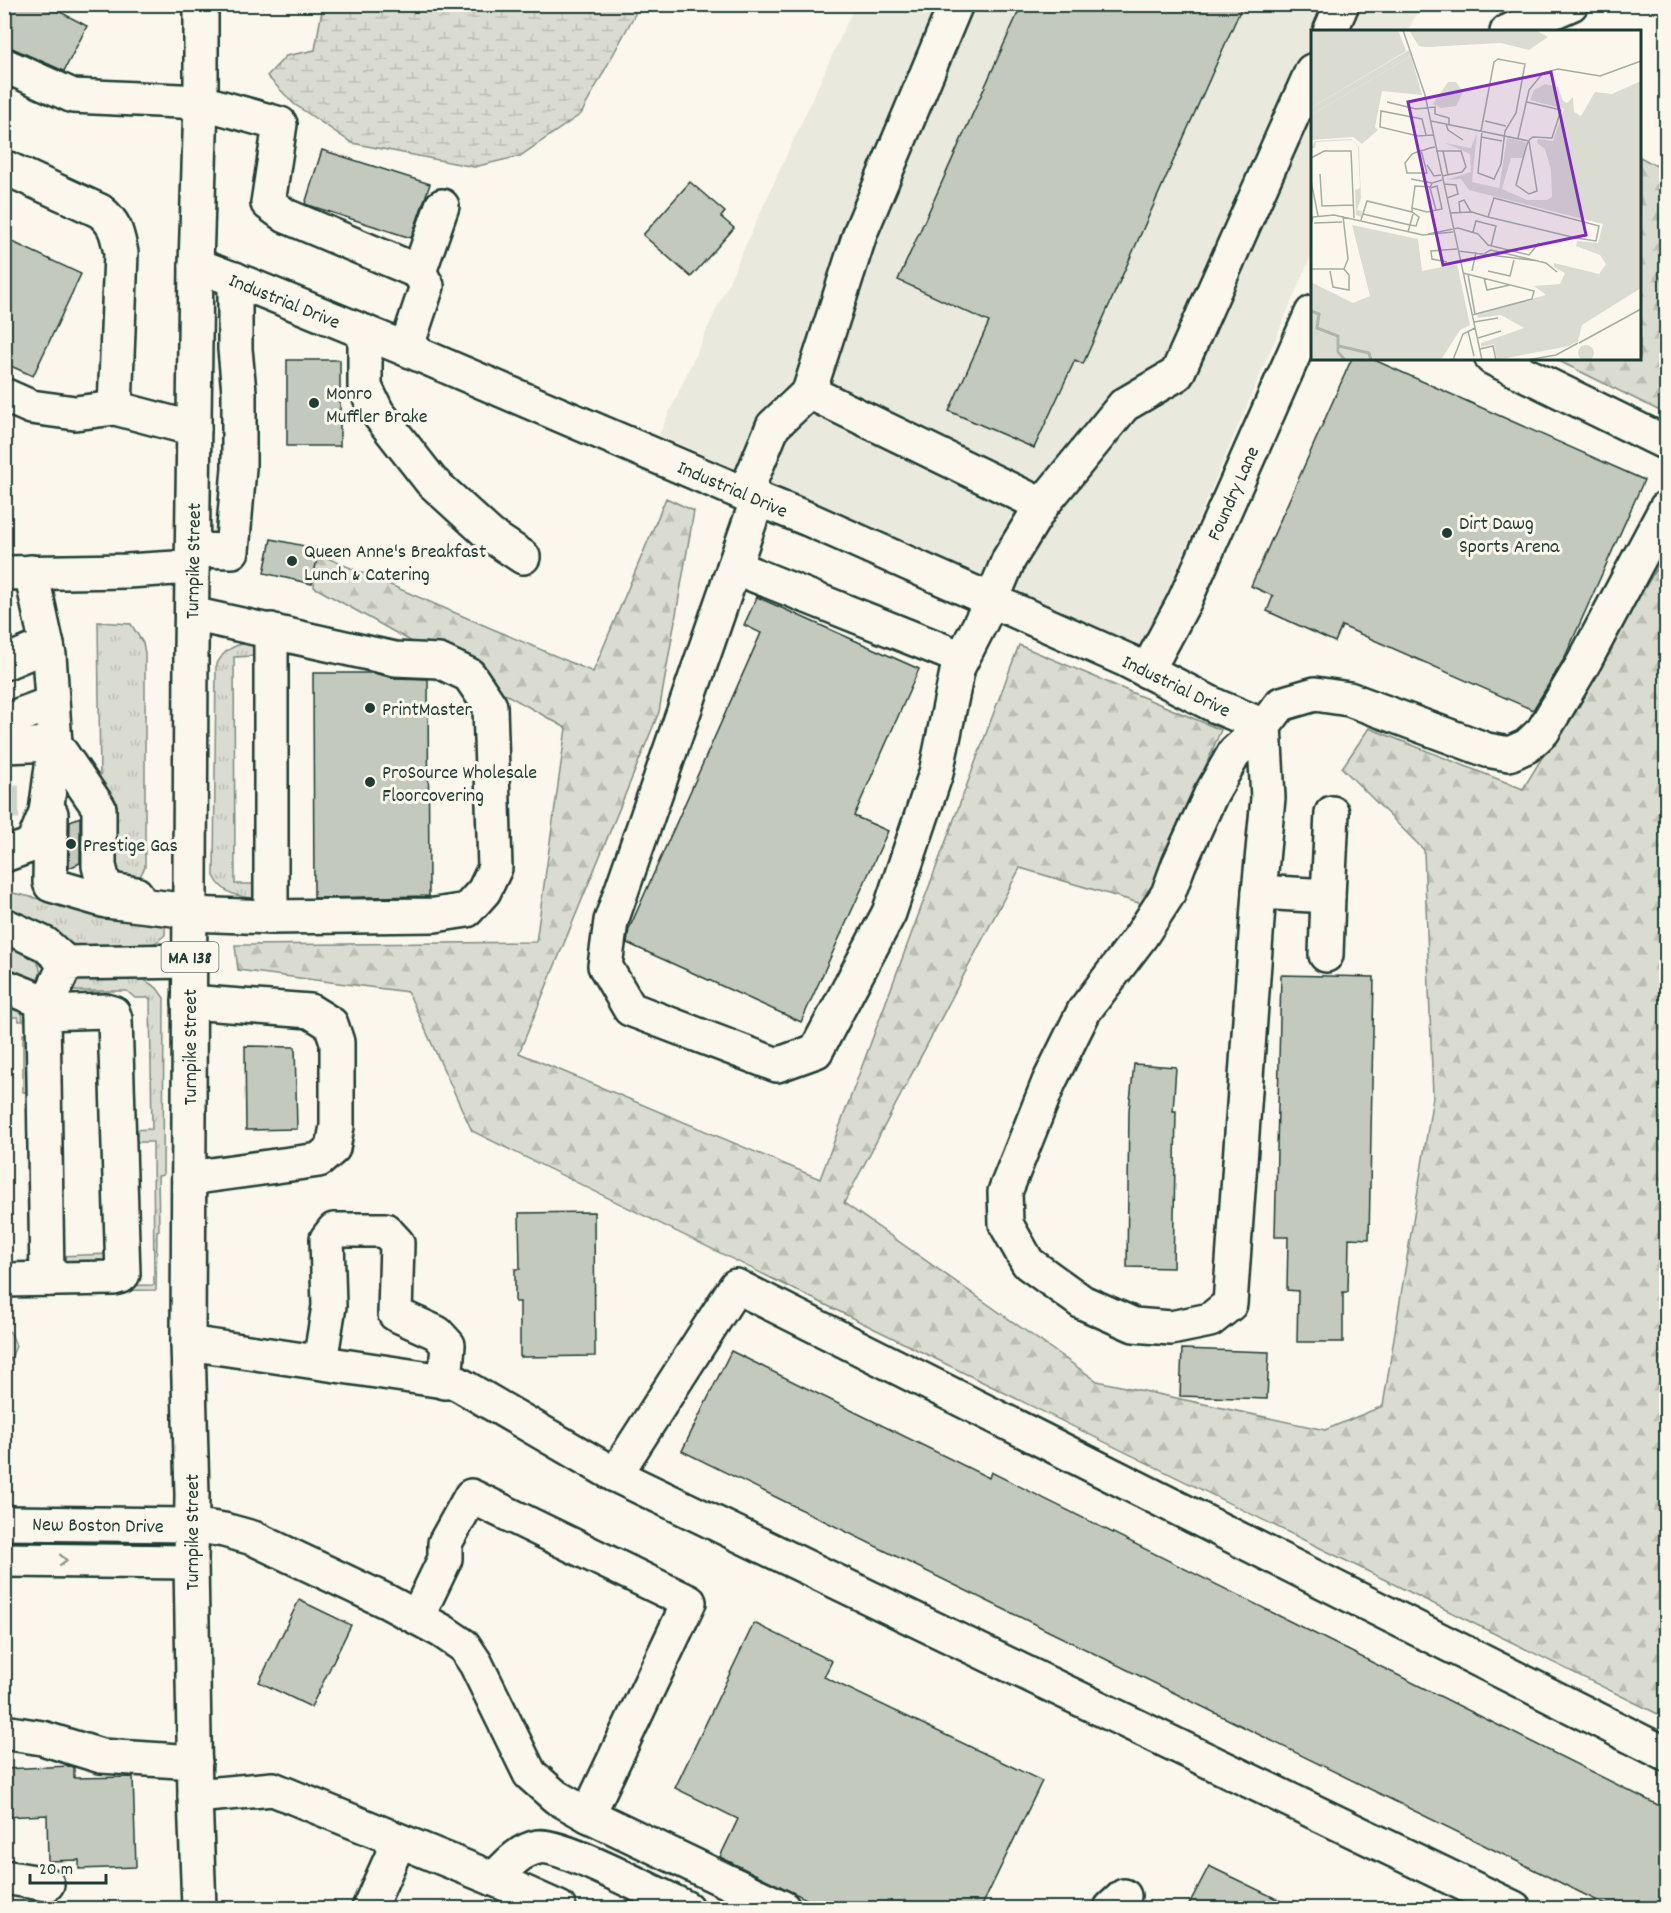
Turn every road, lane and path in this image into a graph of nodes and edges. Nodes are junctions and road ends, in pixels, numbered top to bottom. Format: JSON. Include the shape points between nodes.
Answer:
{"nodes":[{"id":1,"x":201,"y":4,"type":"edge"},
{"id":2,"x":956,"y":4,"type":"edge"},
{"id":3,"x":1342,"y":4,"type":"edge"},
{"id":4,"x":1572,"y":4,"type":"edge"},
{"id":5,"x":1331,"y":30,"type":"edge"},
{"id":6,"x":1512,"y":30,"type":"edge"},
{"id":7,"x":4,"y":65,"type":"edge"},
{"id":8,"x":1311,"y":73,"type":"edge"},
{"id":9,"x":201,"y":102,"type":"junction"},
{"id":10,"x":4,"y":167,"type":"edge"},
{"id":11,"x":442,"y":206,"type":"dead end"},
{"id":12,"x":196,"y":265,"type":"junction"},
{"id":13,"x":419,"y":272,"type":"junction"},
{"id":14,"x":235,"y":279,"type":"junction"},
{"id":15,"x":1311,"y":315,"type":"edge"},
{"id":16,"x":365,"y":332,"type":"junction"},
{"id":17,"x":406,"y":349,"type":"junction"},
{"id":18,"x":1496,"y":360,"type":"edge"},
{"id":19,"x":809,"y":392,"type":"junction"},
{"id":20,"x":4,"y":394,"type":"edge"},
{"id":21,"x":115,"y":408,"type":"junction"},
{"id":22,"x":194,"y":429,"type":"junction"},
{"id":23,"x":1666,"y":443,"type":"edge"},
{"id":24,"x":751,"y":496,"type":"junction"},
{"id":25,"x":1042,"y":506,"type":"junction"},
{"id":26,"x":1666,"y":508,"type":"edge"},
{"id":27,"x":523,"y":557,"type":"dead end"},
{"id":28,"x":734,"y":567,"type":"junction"},
{"id":29,"x":23,"y":579,"type":"edge"},
{"id":30,"x":192,"y":580,"type":"junction"},
{"id":31,"x":991,"y":602,"type":"junction"},
{"id":32,"x":271,"y":630,"type":"junction"},
{"id":33,"x":45,"y":636,"type":"junction"},
{"id":34,"x":4,"y":642,"type":"edge"},
{"id":35,"x":962,"y":658,"type":"junction"},
{"id":36,"x":4,"y":663,"type":"edge"},
{"id":37,"x":1147,"y":671,"type":"junction"},
{"id":38,"x":52,"y":692,"type":"junction"},
{"id":39,"x":4,"y":700,"type":"edge"},
{"id":40,"x":4,"y":721,"type":"edge"},
{"id":41,"x":1264,"y":726,"type":"junction"},
{"id":42,"x":55,"y":744,"type":"junction"},
{"id":43,"x":4,"y":746,"type":"edge"},
{"id":44,"x":1332,"y":813,"type":"dead end"},
{"id":45,"x":36,"y":836,"type":"junction"},
{"id":46,"x":4,"y":841,"type":"edge"},
{"id":47,"x":4,"y":855,"type":"edge"},
{"id":48,"x":1260,"y":892,"type":"junction"},
{"id":49,"x":106,"y":895,"type":"junction"},
{"id":50,"x":1328,"y":896,"type":"junction"},
{"id":51,"x":190,"y":907,"type":"junction"},
{"id":52,"x":271,"y":917,"type":"junction"},
{"id":53,"x":4,"y":925,"type":"edge"},
{"id":54,"x":1326,"y":955,"type":"dead end"},
{"id":55,"x":190,"y":961,"type":"junction"},
{"id":56,"x":66,"y":963,"type":"junction"},
{"id":57,"x":4,"y":986,"type":"edge"},
{"id":58,"x":189,"y":1002,"type":"junction"},
{"id":59,"x":45,"y":1008,"type":"junction"},
{"id":60,"x":189,"y":1178,"type":"junction"},
{"id":61,"x":4,"y":1280,"type":"edge"},
{"id":62,"x":47,"y":1280,"type":"junction"},
{"id":63,"x":188,"y":1342,"type":"junction"},
{"id":64,"x":320,"y":1362,"type":"junction"},
{"id":65,"x":444,"y":1382,"type":"junction"},
{"id":66,"x":615,"y":1475,"type":"junction"},
{"id":67,"x":4,"y":1523,"type":"edge"},
{"id":68,"x":191,"y":1525,"type":"junction"},
{"id":69,"x":4,"y":1560,"type":"edge"},
{"id":70,"x":190,"y":1562,"type":"junction"},
{"id":71,"x":417,"y":1617,"type":"junction"},
{"id":72,"x":4,"y":1732,"type":"edge"},
{"id":73,"x":1666,"y":1754,"type":"edge"},
{"id":74,"x":195,"y":1762,"type":"junction"},
{"id":75,"x":195,"y":1796,"type":"junction"},
{"id":76,"x":588,"y":1815,"type":"junction"},
{"id":77,"x":399,"y":1841,"type":"junction"},
{"id":78,"x":4,"y":1877,"type":"edge"},
{"id":79,"x":494,"y":1880,"type":"junction"},
{"id":80,"x":47,"y":1884,"type":"dead end"},
{"id":81,"x":199,"y":1908,"type":"edge"},
{"id":82,"x":369,"y":1908,"type":"edge"},
{"id":83,"x":559,"y":1908,"type":"edge"},
{"id":84,"x":686,"y":1908,"type":"edge"},
{"id":85,"x":783,"y":1908,"type":"edge"},
{"id":86,"x":1514,"y":1908,"type":"edge"}],
"edges":[{"from":1,"to":9,"type":"street","name":"Turnpike Street","number":"MA 138"},
{"from":2,"to":19,"type":"street","via":[[861,231]]},
{"from":3,"to":5,"type":"street"},
{"from":4,"to":6,"type":"street"},
{"from":7,"to":9,"type":"street","via":[[73,96]]},
{"from":8,"to":25,"type":"street","via":[[1177,374],[1124,405]]},
{"from":9,"to":12,"type":"street","name":"Turnpike Street","number":"MA 138"},
{"from":9,"to":13,"type":"street","via":[[279,124],[268,203],[286,216]]},
{"from":10,"to":21,"type":"street","via":[[111,220],[121,253]]},
{"from":11,"to":13,"type":"street"},
{"from":12,"to":14,"type":"street","name":"Industrial Drive"},
{"from":12,"to":22,"type":"street","name":"Turnpike Street","number":"MA 138"},
{"from":13,"to":17,"type":"street","via":[[427,286]]},
{"from":14,"to":16,"type":"street","name":"Industrial Drive"},
{"from":14,"to":30,"type":"street","via":[[239,468],[232,551]]},
{"from":15,"to":37,"type":"street","name":"Foundry Lane","via":[[1184,602]]},
{"from":16,"to":17,"type":"street","name":"Industrial Drive"},
{"from":16,"to":27,"type":"street","via":[[365,387],[377,412],[431,481],[490,535]]},
{"from":17,"to":24,"type":"street","name":"Industrial Drive"},
{"from":18,"to":23,"type":"street"},
{"from":19,"to":24,"type":"street","via":[[773,426]]},
{"from":19,"to":25,"type":"street"},
{"from":20,"to":21,"type":"street","via":[[31,407],[75,413]]},
{"from":21,"to":22,"type":"street"},
{"from":22,"to":30,"type":"street","name":"Turnpike Street","number":"MA 138"},
{"from":24,"to":28,"type":"street"},
{"from":24,"to":31,"type":"street","name":"Industrial Drive"},
{"from":25,"to":31,"type":"street","via":[[1009,559]]},
{"from":26,"to":41,"type":"street","via":[[1583,664],[1543,731],[1527,746],[1509,754],[1487,750],[1349,699],[1315,694],[1281,704]]},
{"from":28,"to":35,"type":"street"},
{"from":28,"to":35,"type":"street","via":[[611,921],[605,966],[630,1009],[777,1065],[816,1052],[889,913],[936,773]]},
{"from":29,"to":30,"type":"street","via":[[125,587]]},
{"from":29,"to":33,"type":"street"},
{"from":30,"to":32,"type":"street"},
{"from":30,"to":51,"type":"street","name":"Turnpike Street","number":"MA 138"},
{"from":31,"to":35,"type":"street"},
{"from":31,"to":37,"type":"street","name":"Industrial Drive"},
{"from":32,"to":52,"type":"street"},
{"from":32,"to":52,"type":"street","via":[[394,659],[439,661],[469,675],[490,706],[495,868],[484,891],[467,910],[435,915]]},
{"from":33,"to":34,"type":"street"},
{"from":33,"to":36,"type":"street"},
{"from":33,"to":38,"type":"street"},
{"from":37,"to":41,"type":"street","name":"Industrial Drive"},
{"from":38,"to":39,"type":"street"},
{"from":38,"to":40,"type":"street"},
{"from":38,"to":42,"type":"street"},
{"from":41,"to":48,"type":"street","via":[[1268,798]]},
{"from":41,"to":48,"type":"street","via":[[1235,752],[1168,894],[1084,1011],[1049,1082],[1005,1192],[1006,1224],[1028,1263],[1082,1302],[1134,1325],[1171,1328],[1210,1320],[1230,1304]]},
{"from":42,"to":43,"type":"street"},
{"from":42,"to":45,"type":"street","via":[[34,799],[46,812]]},
{"from":42,"to":49,"type":"street","via":[[99,808],[99,866]]},
{"from":42,"to":49,"type":"street","via":[[76,812],[77,874]]},
{"from":42,"to":49,"type":"street","via":[[64,815],[62,883],[64,887]]},
{"from":44,"to":50,"type":"street"},
{"from":45,"to":46,"type":"street"},
{"from":45,"to":47,"type":"street","via":[[33,844]]},
{"from":48,"to":50,"type":"street"},
{"from":49,"to":51,"type":"street"},
{"from":50,"to":54,"type":"street"},
{"from":51,"to":52,"type":"street"},
{"from":51,"to":55,"type":"street","name":"Turnpike Street","number":"MA 138"},
{"from":53,"to":56,"type":"street","via":[[45,944]]},
{"from":55,"to":56,"type":"street"},
{"from":55,"to":58,"type":"street","name":"Turnpike Street","number":"MA 138"},
{"from":56,"to":59,"type":"street"},
{"from":57,"to":59,"type":"street"},
{"from":58,"to":60,"type":"street","name":"Turnpike Street","number":"MA 138"},
{"from":58,"to":60,"type":"street","via":[[310,1011],[331,1024],[337,1042],[337,1126],[333,1148],[319,1160]]},
{"from":59,"to":62,"type":"street"},
{"from":59,"to":62,"type":"street","via":[[106,1011],[114,1016],[123,1270],[121,1276],[114,1278]]},
{"from":60,"to":63,"type":"street","name":"Turnpike Street","number":"MA 138"},
{"from":61,"to":62,"type":"street"},
{"from":63,"to":64,"type":"street"},
{"from":63,"to":68,"type":"street","name":"Turnpike Street","number":"MA 138"},
{"from":64,"to":65,"type":"street"},
{"from":64,"to":65,"type":"street","via":[[329,1306],[327,1239],[334,1230],[385,1230],[397,1243],[395,1314],[437,1333],[447,1345]]},
{"from":65,"to":66,"type":"street","via":[[457,1383]]},
{"from":66,"to":73,"type":"street","via":[[736,1286]]},
{"from":66,"to":86,"type":"street"},
{"from":67,"to":68,"type":"street","name":"New Boston Drive"},
{"from":68,"to":70,"type":"street","name":"Turnpike Street","number":"MA 138"},
{"from":68,"to":71,"type":"street","name":"New Boston Drive","via":[[253,1538]]},
{"from":69,"to":70,"type":"street","name":"New Boston Drive","one_way":true},
{"from":70,"to":74,"type":"street","name":"Turnpike Street","number":"MA 138"},
{"from":71,"to":76,"type":"street","name":"New Boston Drive","via":[[464,1646],[530,1774],[556,1797]]},
{"from":71,"to":76,"type":"street","via":[[445,1559],[445,1543],[471,1496],[689,1602]]},
{"from":72,"to":74,"type":"street","via":[[42,1738],[101,1756]]},
{"from":74,"to":75,"type":"street","name":"Turnpike Street","number":"MA 138"},
{"from":75,"to":77,"type":"street","via":[[273,1789]]},
{"from":75,"to":81,"type":"street","name":"Turnpike Street","number":"MA 138"},
{"from":76,"to":85,"type":"street","name":"New Boston Drive"},
{"from":77,"to":79,"type":"street"},
{"from":77,"to":82,"type":"street"},
{"from":78,"to":80,"type":"street"},
{"from":79,"to":83,"type":"street"},
{"from":79,"to":84,"type":"street","via":[[518,1855],[539,1846],[572,1854]]}]}
